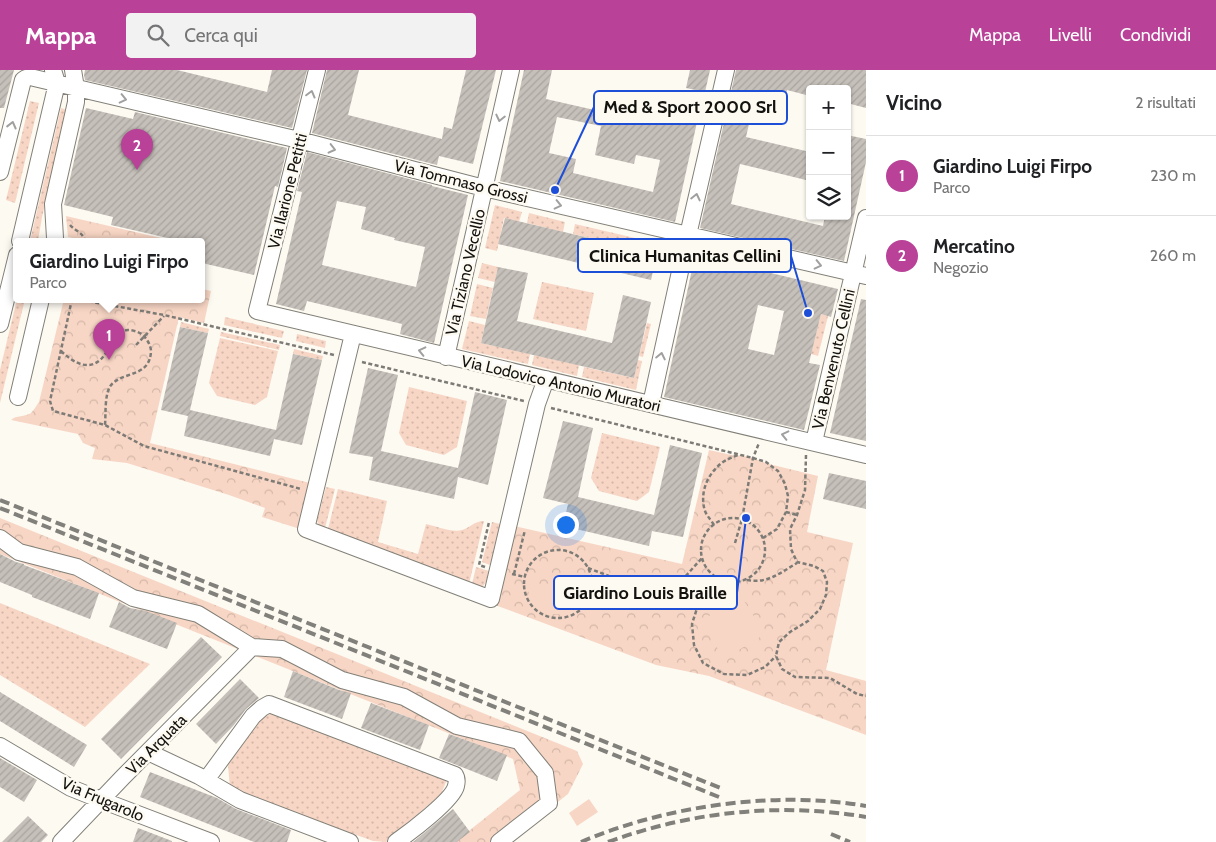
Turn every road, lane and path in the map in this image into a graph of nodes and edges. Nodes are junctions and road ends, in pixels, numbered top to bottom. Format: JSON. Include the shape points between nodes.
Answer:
{"nodes":[{"id":1,"x":71,"y":70,"type":"edge"},
{"id":2,"x":317,"y":70,"type":"edge"},
{"id":3,"x":511,"y":70,"type":"edge"},
{"id":4,"x":726,"y":70,"type":"edge"},
{"id":5,"x":55,"y":77,"type":"edge"},
{"id":6,"x":76,"y":88,"type":"junction"},
{"id":7,"x":299,"y":140,"type":"junction"},
{"id":8,"x":0,"y":172,"type":"edge"},
{"id":9,"x":484,"y":188,"type":"junction"},
{"id":10,"x":866,"y":218,"type":"edge"},
{"id":11,"x":688,"y":235,"type":"junction"},
{"id":12,"x":21,"y":238,"type":"edge"},
{"id":13,"x":55,"y":238,"type":"edge"},
{"id":14,"x":13,"y":268,"type":"edge"},
{"id":15,"x":860,"y":275,"type":"edge"},
{"id":16,"x":40,"y":303,"type":"edge"},
{"id":17,"x":73,"y":303,"type":"edge"},
{"id":18,"x":95,"y":303,"type":"edge"},
{"id":19,"x":257,"y":311,"type":"joint"},
{"id":20,"x":164,"y":316,"type":"junction"},
{"id":21,"x":0,"y":324,"type":"edge"},
{"id":22,"x":353,"y":334,"type":"junction"},
{"id":23,"x":145,"y":336,"type":"junction"},
{"id":24,"x":136,"y":346,"type":"dead end"},
{"id":25,"x":61,"y":351,"type":"junction"},
{"id":26,"x":446,"y":356,"type":"junction"},
{"id":27,"x":348,"y":358,"type":"junction"},
{"id":28,"x":546,"y":379,"type":"junction"},
{"id":29,"x":18,"y":397,"type":"dead end"},
{"id":30,"x":537,"y":404,"type":"junction"},
{"id":31,"x":651,"y":404,"type":"junction"},
{"id":32,"x":105,"y":425,"type":"junction"},
{"id":33,"x":764,"y":430,"type":"junction"},
{"id":34,"x":810,"y":441,"type":"junction"},
{"id":35,"x":740,"y":455,"type":"junction"},
{"id":36,"x":866,"y":455,"type":"edge"},
{"id":37,"x":753,"y":458,"type":"junction"},
{"id":38,"x":314,"y":492,"type":"junction"},
{"id":39,"x":786,"y":512,"type":"junction"},
{"id":40,"x":797,"y":515,"type":"junction"},
{"id":41,"x":742,"y":519,"type":"junction"},
{"id":42,"x":714,"y":524,"type":"junction"},
{"id":43,"x":526,"y":530,"type":"dead end"},
{"id":44,"x":0,"y":538,"type":"edge"},
{"id":45,"x":763,"y":538,"type":"junction"},
{"id":46,"x":735,"y":542,"type":"dead end"},
{"id":47,"x":702,"y":558,"type":"junction"},
{"id":48,"x":797,"y":562,"type":"junction"},
{"id":49,"x":588,"y":568,"type":"junction"},
{"id":50,"x":514,"y":574,"type":"dead end"},
{"id":51,"x":746,"y":580,"type":"junction"},
{"id":52,"x":730,"y":583,"type":"junction"},
{"id":53,"x":252,"y":647,"type":"junction"},
{"id":54,"x":776,"y":656,"type":"junction"},
{"id":55,"x":866,"y":696,"type":"edge"},
{"id":56,"x":0,"y":746,"type":"edge"},
{"id":57,"x":148,"y":752,"type":"junction"},
{"id":58,"x":206,"y":780,"type":"junction"},
{"id":59,"x":101,"y":800,"type":"junction"},
{"id":60,"x":61,"y":842,"type":"edge"},
{"id":61,"x":211,"y":842,"type":"edge"},
{"id":62,"x":350,"y":842,"type":"edge"},
{"id":63,"x":396,"y":842,"type":"edge"},
{"id":64,"x":499,"y":842,"type":"edge"}],
"edges":[{"from":1,"to":5,"type":"street"},
{"from":1,"to":6,"type":"street"},
{"from":7,"to":2,"type":"street","name":"Via Ilarione Petitti","one_way":true},
{"from":3,"to":9,"type":"street","name":"Via Tiziano Vecellio","one_way":true},
{"from":11,"to":4,"type":"street","one_way":true},
{"from":5,"to":6,"type":"street","name":"Via Tommaso Grossi"},
{"from":8,"to":5,"type":"street","name":"Via Tommaso Grossi","one_way":true,"via":[[23,80]]},
{"from":5,"to":12,"type":"street"},
{"from":6,"to":7,"type":"street","name":"Via Tommaso Grossi","one_way":true},
{"from":6,"to":13,"type":"street","via":[[75,107],[53,204]]},
{"from":7,"to":9,"type":"street","name":"Via Tommaso Grossi","one_way":true},
{"from":7,"to":19,"type":"street","name":"Via Ilarione Petitti"},
{"from":9,"to":11,"type":"street","name":"Via Tommaso Grossi","one_way":true},
{"from":9,"to":26,"type":"street","name":"Via Tiziano Vecellio"},
{"from":10,"to":15,"type":"street","name":"Via Benvenuto Cellini"},
{"from":11,"to":15,"type":"street","name":"Via Tommaso Grossi","one_way":true},
{"from":31,"to":11,"type":"street","one_way":true},
{"from":14,"to":21,"type":"street"},
{"from":15,"to":34,"type":"street","name":"Via Benvenuto Cellini"},
{"from":16,"to":29,"type":"street"},
{"from":17,"to":25,"type":"path"},
{"from":18,"to":20,"type":"path"},
{"from":19,"to":22,"type":"street","name":"Via Lodovico Antonio Muratori"},
{"from":20,"to":23,"type":"path"},
{"from":20,"to":27,"type":"path"},
{"from":26,"to":22,"type":"street","name":"Via Lodovico Antonio Muratori","one_way":true},
{"from":22,"to":27,"type":"street"},
{"from":23,"to":24,"type":"path"},
{"from":23,"to":25,"type":"path","via":[[130,330],[120,332],[99,361],[90,365],[79,364]]},
{"from":23,"to":32,"type":"path","via":[[151,357],[137,373],[112,384],[107,396]]},
{"from":25,"to":32,"type":"path","via":[[50,401],[53,411]]},
{"from":26,"to":28,"type":"street","name":"Via Lodovico Antonio Muratori"},
{"from":27,"to":30,"type":"path"},
{"from":27,"to":38,"type":"street"},
{"from":28,"to":30,"type":"street"},
{"from":28,"to":31,"type":"street","name":"Via Lodovico Antonio Muratori"},
{"from":30,"to":35,"type":"path"},
{"from":30,"to":38,"type":"street","via":[[491,599],[306,529]]},
{"from":31,"to":33,"type":"street","name":"Via Lodovico Antonio Muratori"},
{"from":32,"to":38,"type":"path","via":[[144,446]]},
{"from":34,"to":33,"type":"street","name":"Via Lodovico Antonio Muratori","one_way":true},
{"from":33,"to":37,"type":"path"},
{"from":34,"to":36,"type":"street","name":"Via Lodovico Antonio Muratori"},
{"from":34,"to":40,"type":"path","via":[[805,490]]},
{"from":35,"to":37,"type":"path"},
{"from":35,"to":42,"type":"path","via":[[725,461],[712,472],[705,485],[705,512]]},
{"from":37,"to":39,"type":"path","via":[[778,471],[788,496]]},
{"from":37,"to":41,"type":"path"},
{"from":39,"to":40,"type":"path"},
{"from":39,"to":45,"type":"path","via":[[777,529]]},
{"from":40,"to":48,"type":"path","via":[[790,530],[791,549]]},
{"from":41,"to":42,"type":"path","via":[[732,518]]},
{"from":41,"to":45,"type":"path","via":[[758,530]]},
{"from":41,"to":46,"type":"path"},
{"from":42,"to":47,"type":"path","via":[[702,540]]},
{"from":43,"to":50,"type":"path"},
{"from":44,"to":53,"type":"street","via":[[19,552],[77,567],[133,598],[198,614]]},
{"from":45,"to":51,"type":"path","via":[[764,558],[760,567]]},
{"from":47,"to":49,"type":"path","via":[[683,579],[653,588],[633,585]]},
{"from":47,"to":52,"type":"path","via":[[712,575]]},
{"from":48,"to":51,"type":"path","via":[[771,578],[757,582]]},
{"from":48,"to":54,"type":"path","via":[[823,571],[827,582],[826,595],[808,621],[779,642]]},
{"from":49,"to":49,"type":"path","via":[[592,589],[583,608],[574,615],[553,618],[534,608],[528,599],[525,577],[535,560],[544,554],[564,551],[582,560]]},
{"from":51,"to":52,"type":"path"},
{"from":52,"to":54,"type":"path","via":[[699,602],[692,624],[694,645],[703,663],[724,674],[747,675],[765,667]]},
{"from":53,"to":57,"type":"street","name":"Via Arquata"},
{"from":53,"to":64,"type":"street","via":[[282,649],[342,680],[404,697],[457,726],[519,741],[545,773],[549,803]]},
{"from":54,"to":55,"type":"path","via":[[782,669],[795,676],[830,678]]},
{"from":56,"to":59,"type":"street","name":"Via Frugarolo","via":[[72,788]]},
{"from":57,"to":58,"type":"street"},
{"from":57,"to":59,"type":"street","name":"Via Arquata"},
{"from":58,"to":62,"type":"street","via":[[240,800]]},
{"from":58,"to":63,"type":"street","via":[[252,716],[269,704],[454,775],[456,788],[447,800]]},
{"from":59,"to":60,"type":"street","name":"Via Arquata"},
{"from":59,"to":61,"type":"street","name":"Via Frugarolo"}]}
